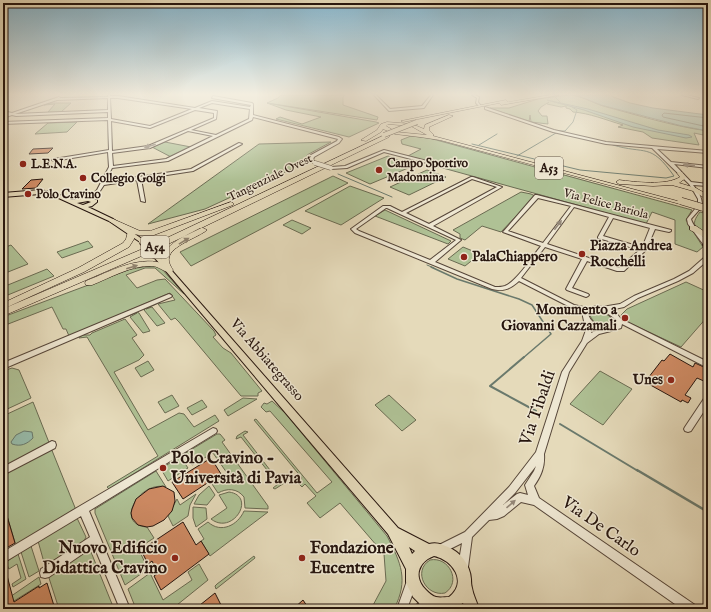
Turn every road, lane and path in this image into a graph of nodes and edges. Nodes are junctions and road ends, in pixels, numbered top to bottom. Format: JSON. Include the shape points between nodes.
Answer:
{"nodes":[{"id":1,"x":109,"y":124,"type":"edge"},
{"id":2,"x":134,"y":124,"type":"edge"},
{"id":3,"x":158,"y":124,"type":"edge"},
{"id":4,"x":202,"y":124,"type":"edge"},
{"id":5,"x":240,"y":124,"type":"edge"},
{"id":6,"x":282,"y":124,"type":"edge"},
{"id":7,"x":393,"y":124,"type":"edge"},
{"id":8,"x":396,"y":124,"type":"edge"},
{"id":9,"x":403,"y":124,"type":"edge"},
{"id":10,"x":417,"y":124,"type":"edge"},
{"id":11,"x":433,"y":124,"type":"edge"},
{"id":12,"x":531,"y":124,"type":"edge"},
{"id":13,"x":385,"y":125,"type":"junction"},
{"id":14,"x":186,"y":130,"type":"junction"},
{"id":15,"x":422,"y":135,"type":"junction"},
{"id":16,"x":216,"y":136,"type":"junction"},
{"id":17,"x":441,"y":138,"type":"junction"},
{"id":18,"x":240,"y":144,"type":"dead end"},
{"id":19,"x":622,"y":146,"type":"junction"},
{"id":20,"x":654,"y":148,"type":"junction"},
{"id":21,"x":110,"y":152,"type":"junction"},
{"id":22,"x":708,"y":152,"type":"edge"},
{"id":23,"x":660,"y":154,"type":"junction"},
{"id":24,"x":54,"y":160,"type":"dead end"},
{"id":25,"x":671,"y":163,"type":"junction"},
{"id":26,"x":549,"y":166,"type":"junction"},
{"id":27,"x":111,"y":167,"type":"junction"},
{"id":28,"x":440,"y":167,"type":"dead end"},
{"id":29,"x":708,"y":167,"type":"edge"},
{"id":30,"x":304,"y":174,"type":"junction"},
{"id":31,"x":680,"y":174,"type":"junction"},
{"id":32,"x":139,"y":179,"type":"junction"},
{"id":33,"x":669,"y":183,"type":"junction"},
{"id":34,"x":103,"y":184,"type":"junction"},
{"id":35,"x":280,"y":184,"type":"junction"},
{"id":36,"x":708,"y":185,"type":"edge"},
{"id":37,"x":693,"y":188,"type":"junction"},
{"id":38,"x":272,"y":191,"type":"junction"},
{"id":39,"x":3,"y":195,"type":"edge"},
{"id":40,"x":708,"y":198,"type":"edge"},
{"id":41,"x":92,"y":201,"type":"junction"},
{"id":42,"x":143,"y":201,"type":"dead end"},
{"id":43,"x":681,"y":203,"type":"junction"},
{"id":44,"x":79,"y":204,"type":"junction"},
{"id":45,"x":573,"y":206,"type":"junction"},
{"id":46,"x":704,"y":208,"type":"edge"},
{"id":47,"x":403,"y":213,"type":"junction"},
{"id":48,"x":612,"y":216,"type":"junction"},
{"id":49,"x":110,"y":219,"type":"junction"},
{"id":50,"x":430,"y":226,"type":"junction"},
{"id":51,"x":653,"y":227,"type":"junction"},
{"id":52,"x":693,"y":228,"type":"joint"},
{"id":53,"x":669,"y":231,"type":"dead end"},
{"id":54,"x":130,"y":232,"type":"junction"},
{"id":55,"x":142,"y":241,"type":"junction"},
{"id":56,"x":708,"y":243,"type":"edge"},
{"id":57,"x":126,"y":245,"type":"junction"},
{"id":58,"x":543,"y":246,"type":"junction"},
{"id":59,"x":635,"y":247,"type":"dead end"},
{"id":60,"x":708,"y":258,"type":"edge"},
{"id":61,"x":585,"y":259,"type":"junction"},
{"id":62,"x":431,"y":262,"type":"junction"},
{"id":63,"x":169,"y":270,"type":"junction"},
{"id":64,"x":518,"y":279,"type":"junction"},
{"id":65,"x":586,"y":295,"type":"dead end"},
{"id":66,"x":169,"y":296,"type":"dead end"},
{"id":67,"x":572,"y":306,"type":"junction"},
{"id":68,"x":622,"y":306,"type":"junction"},
{"id":69,"x":3,"y":307,"type":"edge"},
{"id":70,"x":601,"y":309,"type":"junction"},
{"id":71,"x":588,"y":310,"type":"junction"},
{"id":72,"x":3,"y":314,"type":"edge"},
{"id":73,"x":586,"y":319,"type":"junction"},
{"id":74,"x":619,"y":319,"type":"junction"},
{"id":75,"x":617,"y":328,"type":"junction"},
{"id":76,"x":608,"y":330,"type":"junction"},
{"id":77,"x":585,"y":341,"type":"junction"},
{"id":78,"x":663,"y":344,"type":"junction"},
{"id":79,"x":3,"y":366,"type":"edge"},
{"id":80,"x":708,"y":366,"type":"edge"},
{"id":81,"x":708,"y":399,"type":"edge"},
{"id":82,"x":688,"y":429,"type":"dead end"},
{"id":83,"x":213,"y":431,"type":"dead end"},
{"id":84,"x":52,"y":446,"type":"dead end"},
{"id":85,"x":540,"y":454,"type":"junction"},
{"id":86,"x":3,"y":471,"type":"edge"},
{"id":87,"x":536,"y":501,"type":"junction"},
{"id":88,"x":86,"y":508,"type":"junction"},
{"id":89,"x":487,"y":516,"type":"junction"},
{"id":90,"x":393,"y":531,"type":"junction"},
{"id":91,"x":468,"y":535,"type":"junction"},
{"id":92,"x":95,"y":539,"type":"junction"},
{"id":93,"x":434,"y":550,"type":"junction"},
{"id":94,"x":3,"y":558,"type":"edge"},
{"id":95,"x":462,"y":571,"type":"junction"},
{"id":96,"x":45,"y":572,"type":"dead end"},
{"id":97,"x":412,"y":574,"type":"junction"},
{"id":98,"x":464,"y":586,"type":"junction"},
{"id":99,"x":436,"y":607,"type":"edge"},
{"id":100,"x":125,"y":609,"type":"edge"},
{"id":101,"x":402,"y":609,"type":"edge"},
{"id":102,"x":472,"y":609,"type":"edge"},
{"id":103,"x":691,"y":609,"type":"edge"}],
"edges":[{"from":1,"to":21,"type":"street"},
{"from":2,"to":3,"type":"street","via":[[152,126]]},
{"from":4,"to":14,"type":"street"},
{"from":5,"to":16,"type":"street"},
{"from":6,"to":28,"type":"street","bridge":true,"via":[[338,138],[339,141],[312,156],[315,163],[331,168],[348,167],[384,151]]},
{"from":7,"to":13,"type":"highway"},
{"from":8,"to":13,"type":"highway","number":"A53"},
{"from":9,"to":17,"type":"highway","number":"A53"},
{"from":10,"to":30,"type":"highway","name":"Tangenziale Ovest","number":"A54","bridge":true,"via":[[385,135]]},
{"from":11,"to":17,"type":"highway","via":[[427,126],[428,133]]},
{"from":12,"to":19,"type":"street"},
{"from":13,"to":15,"type":"highway","number":"A53","via":[[387,130],[398,133]]},
{"from":13,"to":30,"type":"highway","via":[[374,135]]},
{"from":14,"to":16,"type":"street"},
{"from":14,"to":21,"type":"street","one_way":true,"via":[[149,147]]},
{"from":15,"to":17,"type":"highway","number":"A53"},
{"from":15,"to":30,"type":"highway","via":[[403,136],[379,143]]},
{"from":16,"to":27,"type":"street","via":[[168,160]]},
{"from":17,"to":26,"type":"highway","number":"A53"},
{"from":17,"to":43,"type":"highway","number":"A53"},
{"from":18,"to":32,"type":"street","via":[[192,170]]},
{"from":19,"to":20,"type":"street"},
{"from":19,"to":23,"type":"street","via":[[646,148]]},
{"from":20,"to":22,"type":"street"},
{"from":20,"to":23,"type":"street"},
{"from":21,"to":24,"type":"street"},
{"from":21,"to":27,"type":"street"},
{"from":23,"to":25,"type":"street"},
{"from":29,"to":25,"type":"street","one_way":true},
{"from":25,"to":31,"type":"street"},
{"from":26,"to":33,"type":"highway","via":[[624,183]]},
{"from":26,"to":43,"type":"highway","number":"A53"},
{"from":27,"to":34,"type":"street"},
{"from":30,"to":35,"type":"highway","name":"Tangenziale Ovest","number":"A54"},
{"from":30,"to":38,"type":"highway","name":"Tangenziale Ovest","number":"A54"},
{"from":31,"to":33,"type":"highway","via":[[683,178],[681,181]]},
{"from":31,"to":37,"type":"street"},
{"from":32,"to":34,"type":"street"},
{"from":32,"to":42,"type":"street"},
{"from":33,"to":37,"type":"highway"},
{"from":34,"to":41,"type":"street"},
{"from":35,"to":49,"type":"highway","via":[[212,212],[151,233],[139,233]]},
{"from":35,"to":69,"type":"highway","name":"Tangenziale Ovest","number":"A54","via":[[60,286]]},
{"from":36,"to":37,"type":"street"},
{"from":37,"to":40,"type":"highway"},
{"from":37,"to":46,"type":"street"},
{"from":63,"to":38,"type":"highway","one_way":true,"via":[[165,258],[170,250]]},
{"from":38,"to":72,"type":"highway","name":"Tangenziale Ovest","number":"A54"},
{"from":39,"to":44,"type":"main road","name":"Via Abbiategrasso","via":[[45,192]]},
{"from":41,"to":44,"type":"main road"},
{"from":41,"to":49,"type":"main road","name":"Via Abbiategrasso","via":[[93,206]]},
{"from":43,"to":46,"type":"highway"},
{"from":44,"to":49,"type":"main road","name":"Via Abbiategrasso"},
{"from":45,"to":48,"type":"street","name":"Via Felice Bariola"},
{"from":58,"to":45,"type":"street","one_way":true},
{"from":45,"to":58,"type":"street","name":"Via Felice Bariola","via":[[537,196],[506,232]]},
{"from":46,"to":52,"type":"street","via":[[689,218]]},
{"from":47,"to":50,"type":"street"},
{"from":47,"to":50,"type":"street","via":[[472,178],[500,187]]},
{"from":47,"to":62,"type":"street","via":[[385,207],[353,229]]},
{"from":48,"to":51,"type":"street","name":"Via Felice Bariola"},
{"from":48,"to":59,"type":"street","via":[[600,237]]},
{"from":49,"to":54,"type":"main road","name":"Via Abbiategrasso"},
{"from":50,"to":62,"type":"street","via":[[459,240]]},
{"from":51,"to":53,"type":"street","name":"Via Felice Bariola"},
{"from":51,"to":61,"type":"street","via":[[644,249],[622,270]]},
{"from":52,"to":56,"type":"highway"},
{"from":54,"to":55,"type":"main road","name":"Via Abbiategrasso"},
{"from":54,"to":57,"type":"highway","via":[[130,239]]},
{"from":55,"to":57,"type":"highway"},
{"from":55,"to":63,"type":"main road","name":"Via Abbiategrasso","bridge":true},
{"from":57,"to":69,"type":"highway","via":[[81,270]]},
{"from":58,"to":61,"type":"street"},
{"from":58,"to":64,"type":"street"},
{"from":60,"to":68,"type":"street","via":[[692,272]]},
{"from":61,"to":65,"type":"street","via":[[570,289]]},
{"from":62,"to":64,"type":"street","via":[[501,290]]},
{"from":72,"to":63,"type":"highway","one_way":true,"via":[[135,266],[154,263]]},
{"from":63,"to":90,"type":"main road","name":"Via Abbiategrasso"},
{"from":64,"to":67,"type":"street"},
{"from":66,"to":79,"type":"street"},
{"from":67,"to":71,"type":"street"},
{"from":67,"to":73,"type":"street"},
{"from":68,"to":70,"type":"street"},
{"from":68,"to":74,"type":"street","via":[[618,312]]},
{"from":70,"to":71,"type":"street"},
{"from":70,"to":74,"type":"street","via":[[611,312]]},
{"from":71,"to":73,"type":"street","name":"Via Tibaldi"},
{"from":73,"to":76,"type":"street","via":[[596,327]]},
{"from":73,"to":77,"type":"street","name":"Via Tibaldi","via":[[589,330]]},
{"from":74,"to":75,"type":"street","via":[[620,325]]},
{"from":74,"to":78,"type":"street"},
{"from":75,"to":76,"type":"street","name":"Via Tibaldi"},
{"from":75,"to":78,"type":"street"},
{"from":76,"to":77,"type":"street","name":"Via Tibaldi","via":[[597,332]]},
{"from":77,"to":85,"type":"street","name":"Via Tibaldi","via":[[566,372]]},
{"from":78,"to":80,"type":"street"},
{"from":81,"to":82,"type":"street"},
{"from":83,"to":88,"type":"street"},
{"from":84,"to":86,"type":"street"},
{"from":85,"to":87,"type":"street","via":[[540,470],[529,485]]},
{"from":85,"to":89,"type":"street","name":"Via Tibaldi","via":[[512,490]]},
{"from":89,"to":87,"type":"street","one_way":true,"via":[[501,513],[520,497]]},
{"from":87,"to":103,"type":"street","name":"Via De Carlo"},
{"from":88,"to":92,"type":"street"},
{"from":88,"to":94,"type":"street"},
{"from":89,"to":91,"type":"street","name":"Via Tibaldi"},
{"from":90,"to":93,"type":"main road","name":"Via Abbiategrasso"},
{"from":90,"to":97,"type":"main road","name":"Via Abbiategrasso"},
{"from":91,"to":93,"type":"street","name":"Via Tibaldi"},
{"from":91,"to":95,"type":"street"},
{"from":92,"to":96,"type":"street"},
{"from":92,"to":100,"type":"street"},
{"from":93,"to":95,"type":"main road","via":[[454,557]]},
{"from":93,"to":97,"type":"main road","via":[[420,553],[415,559]]},
{"from":95,"to":98,"type":"main road"},
{"from":97,"to":99,"type":"main road","via":[[416,590],[422,598]]},
{"from":97,"to":101,"type":"street"},
{"from":98,"to":99,"type":"main road","via":[[451,604]]},
{"from":98,"to":102,"type":"main road"}]}
